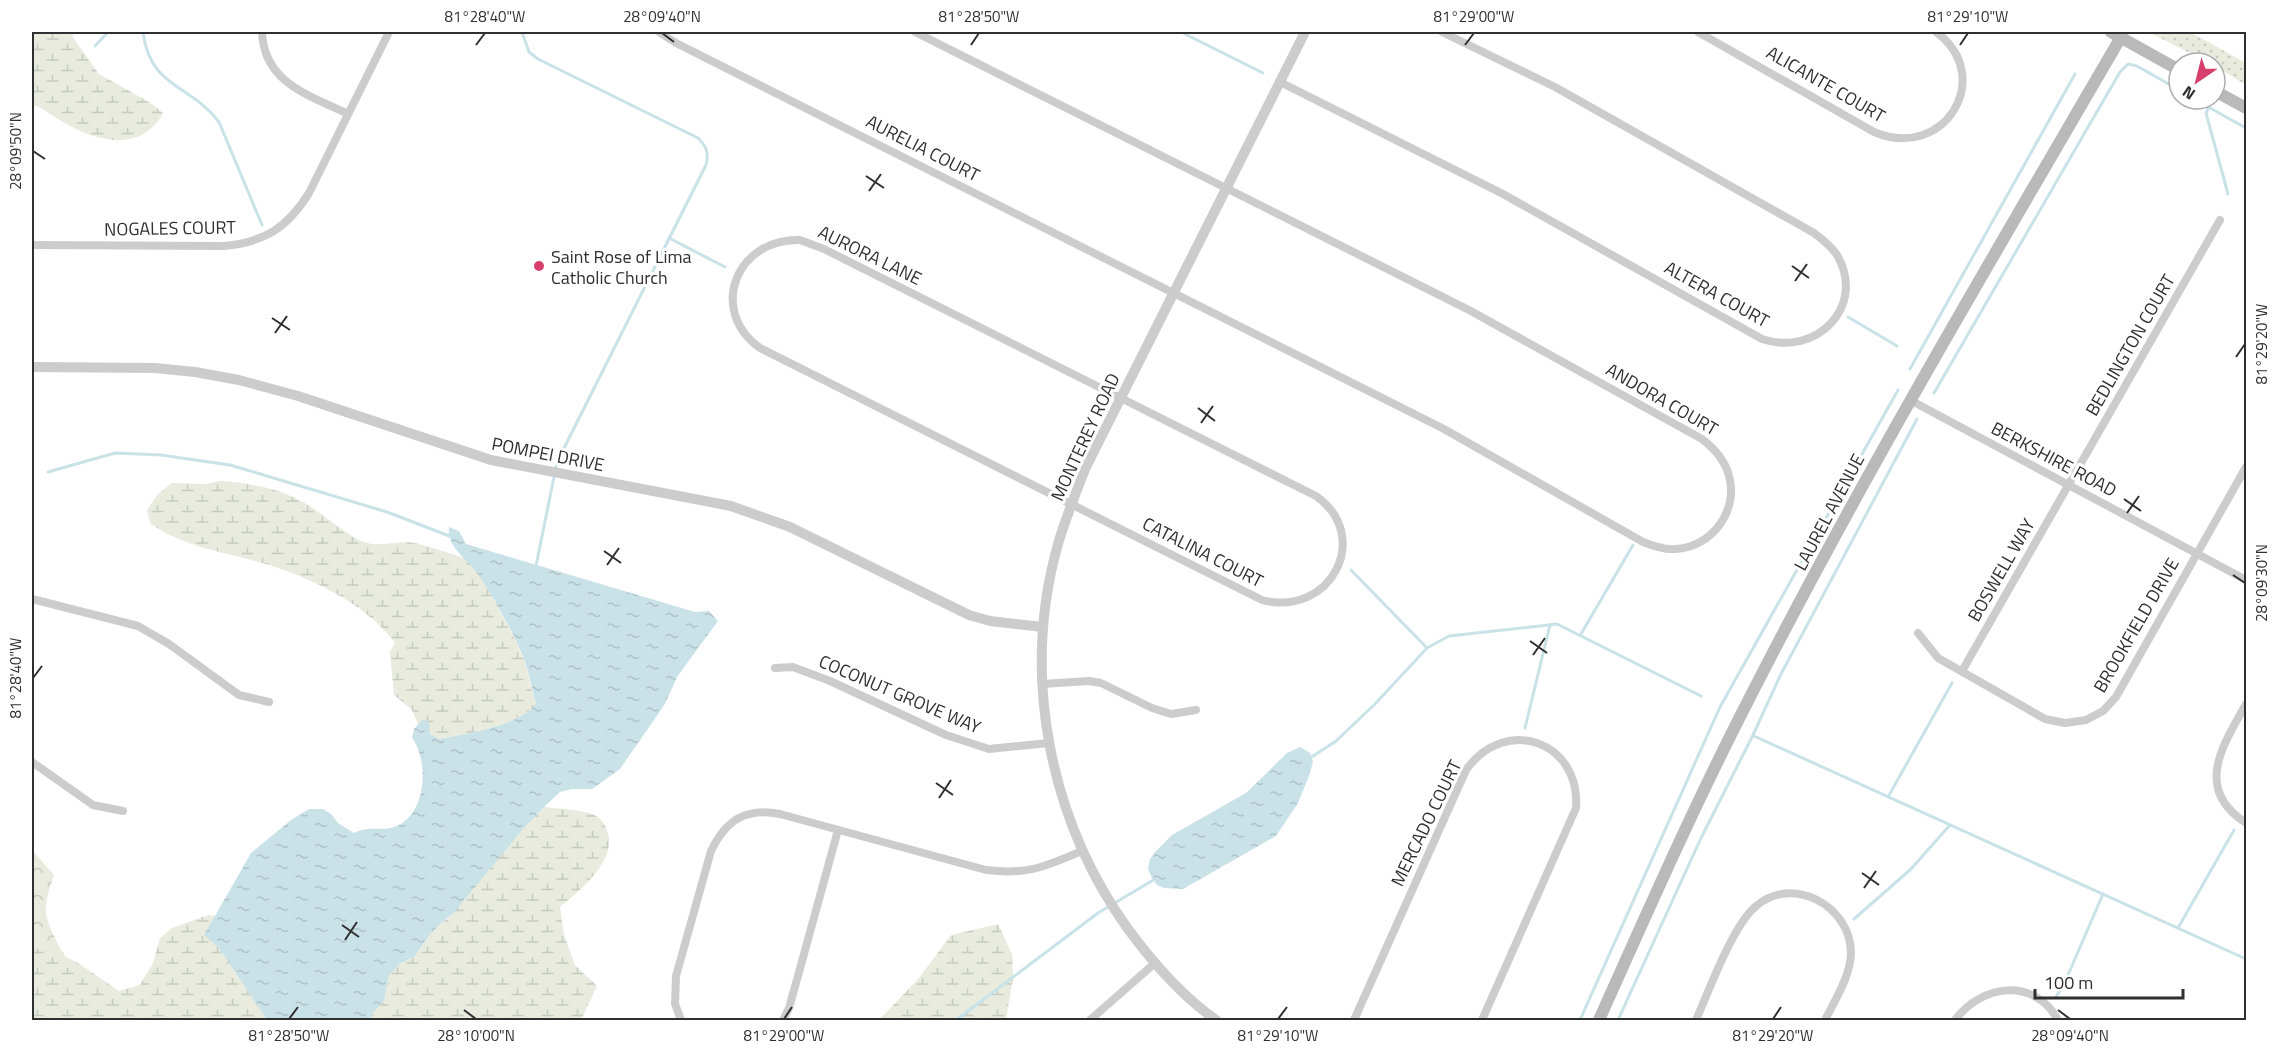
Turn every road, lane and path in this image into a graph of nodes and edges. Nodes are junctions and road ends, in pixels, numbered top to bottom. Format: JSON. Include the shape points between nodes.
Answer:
{"nodes":[{"id":1,"x":262,"y":32,"type":"edge"},
{"id":2,"x":389,"y":32,"type":"edge"},
{"id":3,"x":659,"y":32,"type":"edge"},
{"id":4,"x":915,"y":32,"type":"edge"},
{"id":5,"x":1305,"y":32,"type":"edge"},
{"id":6,"x":1442,"y":32,"type":"edge"},
{"id":7,"x":1698,"y":32,"type":"edge"},
{"id":8,"x":1936,"y":32,"type":"edge"},
{"id":9,"x":2116,"y":34,"type":"edge"},
{"id":10,"x":2167,"y":63,"type":"edge"},
{"id":11,"x":1280,"y":82,"type":"junction"},
{"id":12,"x":2227,"y":97,"type":"edge"},
{"id":13,"x":2247,"y":108,"type":"edge"},
{"id":14,"x":348,"y":114,"type":"junction"},
{"id":15,"x":1227,"y":188,"type":"junction"},
{"id":16,"x":2220,"y":220,"type":"dead end"},
{"id":17,"x":32,"y":245,"type":"edge"},
{"id":18,"x":1174,"y":292,"type":"junction"},
{"id":19,"x":32,"y":367,"type":"edge"},
{"id":20,"x":1122,"y":398,"type":"junction"},
{"id":21,"x":1910,"y":400,"type":"junction"},
{"id":22,"x":2247,"y":467,"type":"edge"},
{"id":23,"x":2068,"y":486,"type":"junction"},
{"id":24,"x":1071,"y":504,"type":"junction"},
{"id":25,"x":2197,"y":554,"type":"junction"},
{"id":26,"x":2247,"y":580,"type":"edge"},
{"id":27,"x":32,"y":599,"type":"edge"},
{"id":28,"x":1043,"y":627,"type":"junction"},
{"id":29,"x":1918,"y":633,"type":"dead end"},
{"id":30,"x":775,"y":668,"type":"dead end"},
{"id":31,"x":1962,"y":671,"type":"junction"},
{"id":32,"x":1042,"y":684,"type":"junction"},
{"id":33,"x":269,"y":702,"type":"dead end"},
{"id":34,"x":2247,"y":704,"type":"edge"},
{"id":35,"x":1196,"y":710,"type":"dead end"},
{"id":36,"x":1048,"y":743,"type":"junction"},
{"id":37,"x":32,"y":762,"type":"edge"},
{"id":38,"x":123,"y":811,"type":"dead end"},
{"id":39,"x":2247,"y":823,"type":"edge"},
{"id":40,"x":838,"y":830,"type":"junction"},
{"id":41,"x":1082,"y":851,"type":"junction"},
{"id":42,"x":1155,"y":963,"type":"junction"},
{"id":43,"x":681,"y":1020,"type":"edge"},
{"id":44,"x":783,"y":1020,"type":"edge"},
{"id":45,"x":1090,"y":1020,"type":"edge"},
{"id":46,"x":1216,"y":1020,"type":"edge"},
{"id":47,"x":1354,"y":1020,"type":"edge"},
{"id":48,"x":1482,"y":1020,"type":"edge"},
{"id":49,"x":1599,"y":1020,"type":"edge"},
{"id":50,"x":1696,"y":1020,"type":"edge"},
{"id":51,"x":1826,"y":1020,"type":"edge"},
{"id":52,"x":1955,"y":1020,"type":"edge"},
{"id":53,"x":2058,"y":1020,"type":"edge"}],
"edges":[{"from":1,"to":14,"type":"street","via":[[268,59],[282,79]]},
{"from":2,"to":14,"type":"street","name":"NOGALES COURT"},
{"from":3,"to":18,"type":"street","name":"AURELIA COURT"},
{"from":4,"to":15,"type":"street"},
{"from":5,"to":11,"type":"street","name":"MONTEREY ROAD"},
{"from":6,"to":11,"type":"street","name":"ALTERA COURT","via":[[1555,87],[1827,242],[1837,255],[1845,281],[1844,298],[1834,320],[1824,331],[1804,341],[1782,343],[1762,339],[1503,194]]},
{"from":7,"to":8,"type":"street","name":"ALICANTE COURT","via":[[1874,132],[1906,139],[1925,135],[1940,126],[1953,112],[1960,95],[1962,76],[1957,56]]},
{"from":9,"to":10,"type":"main road"},
{"from":9,"to":21,"type":"main road","name":"LAUREL AVENUE"},
{"from":11,"to":15,"type":"street","name":"MONTEREY ROAD"},
{"from":12,"to":13,"type":"main road"},
{"from":14,"to":17,"type":"street","name":"NOGALES COURT","via":[[302,205],[284,225],[265,237],[224,246]]},
{"from":15,"to":18,"type":"street","name":"MONTEREY ROAD"},
{"from":15,"to":18,"type":"street","name":"ANDORA COURT","via":[[1469,310],[1702,439],[1716,450],[1729,476],[1731,494],[1724,516],[1714,531],[1697,544],[1669,549],[1643,542],[1444,429]]},
{"from":16,"to":23,"type":"street","name":"BEDLINGTON COURT"},
{"from":18,"to":20,"type":"street","name":"MONTEREY ROAD"},
{"from":19,"to":28,"type":"street","name":"POMPEI DRIVE","via":[[155,368],[239,380],[477,457],[716,502],[807,535],[969,615]]},
{"from":20,"to":24,"type":"street","name":"MONTEREY ROAD"},
{"from":20,"to":24,"type":"street","name":"CATALINA COURT","via":[[1321,500],[1333,513],[1340,530],[1337,568],[1324,586],[1308,598],[1270,602]]},
{"from":20,"to":24,"type":"street","name":"AURORA LANE","via":[[810,243],[790,240],[769,244],[741,269],[735,284],[734,311],[746,336],[760,348]]},
{"from":21,"to":23,"type":"street","name":"BERKSHIRE ROAD"},
{"from":21,"to":49,"type":"main road","name":"LAUREL AVENUE","via":[[1748,701]]},
{"from":22,"to":25,"type":"street","name":"BROOKFIELD DRIVE"},
{"from":23,"to":25,"type":"street","name":"BERKSHIRE ROAD"},
{"from":23,"to":31,"type":"street","name":"BOSWELL WAY"},
{"from":24,"to":28,"type":"street","name":"MONTEREY ROAD","via":[[1050,580]]},
{"from":25,"to":26,"type":"street","name":"BERKSHIRE ROAD"},
{"from":25,"to":31,"type":"street","name":"BROOKFIELD DRIVE","via":[[2116,697],[2095,716],[2066,723],[2045,719]]},
{"from":27,"to":33,"type":"street","via":[[138,626],[239,695]]},
{"from":28,"to":32,"type":"street","name":"MONTEREY ROAD"},
{"from":29,"to":31,"type":"street","name":"BROOKFIELD DRIVE","via":[[1938,658]]},
{"from":30,"to":36,"type":"street","name":"COCONUT GROVE WAY","via":[[793,668],[830,681],[946,735],[988,749]]},
{"from":32,"to":35,"type":"street","via":[[1101,683],[1171,714]]},
{"from":32,"to":36,"type":"street","name":"MONTEREY ROAD"},
{"from":34,"to":39,"type":"street","via":[[2220,751],[2217,771],[2218,788],[2225,802]]},
{"from":36,"to":41,"type":"street","name":"MONTEREY ROAD"},
{"from":37,"to":38,"type":"street","via":[[93,805]]},
{"from":40,"to":41,"type":"street","via":[[1010,873],[1042,868]]},
{"from":40,"to":43,"type":"street","via":[[760,811],[740,816],[721,833],[711,851],[676,976],[675,1004]]},
{"from":40,"to":44,"type":"street"},
{"from":41,"to":42,"type":"street","name":"MONTEREY ROAD","via":[[1116,912]]},
{"from":42,"to":45,"type":"street"},
{"from":42,"to":46,"type":"street","name":"MONTEREY ROAD"},
{"from":47,"to":48,"type":"street","name":"MERCADO COURT","via":[[1466,770],[1478,756],[1498,744],[1521,739],[1554,752],[1570,770],[1576,788],[1576,808]]},
{"from":50,"to":51,"type":"street","via":[[1742,921],[1762,901],[1791,893],[1828,906],[1848,936],[1850,962]]},
{"from":52,"to":53,"type":"street","via":[[1971,1002],[2004,990],[2025,993],[2038,1000]]}]}
